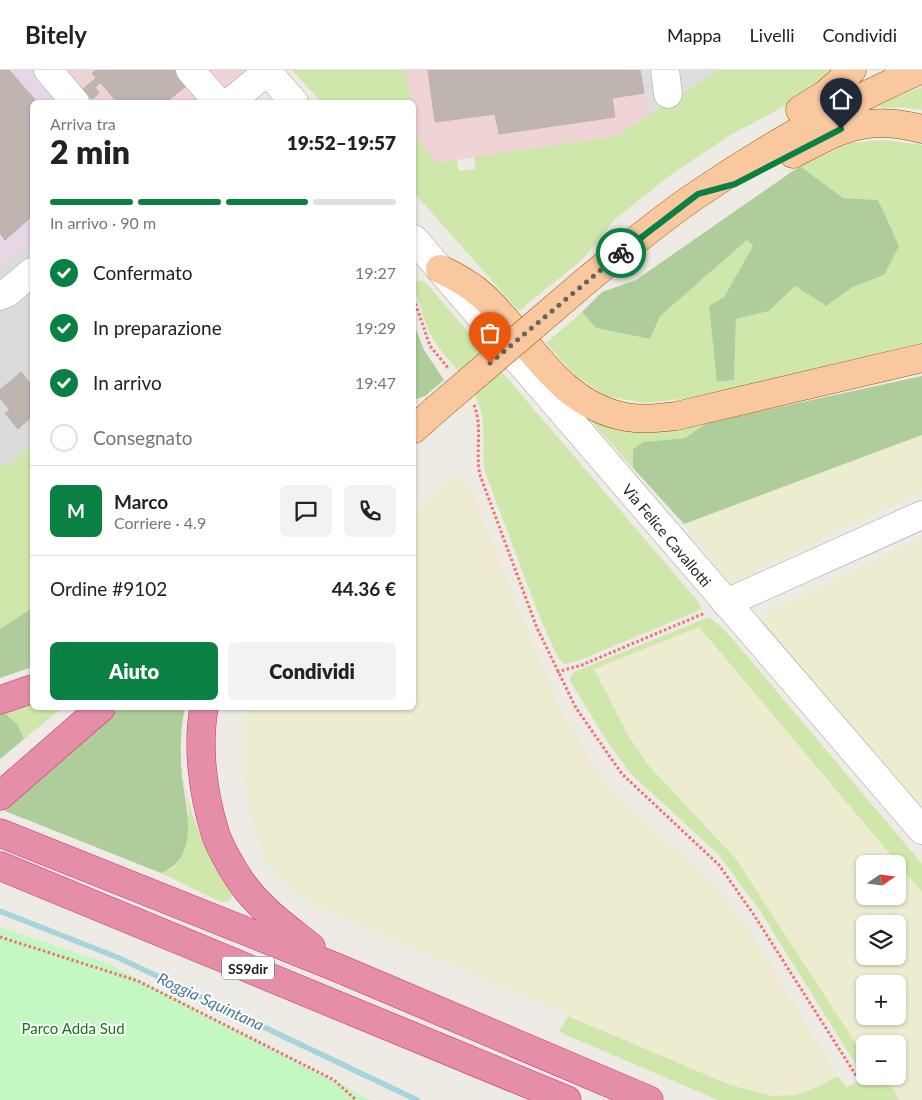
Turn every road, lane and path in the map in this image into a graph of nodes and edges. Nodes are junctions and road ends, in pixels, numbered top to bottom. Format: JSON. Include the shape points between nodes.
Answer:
{"nodes":[{"id":1,"x":48,"y":70,"type":"edge"},
{"id":2,"x":190,"y":70,"type":"edge"},
{"id":3,"x":852,"y":70,"type":"edge"},
{"id":4,"x":920,"y":70,"type":"edge"},
{"id":5,"x":267,"y":71,"type":"edge"},
{"id":6,"x":74,"y":100,"type":"edge"},
{"id":7,"x":216,"y":100,"type":"edge"},
{"id":8,"x":232,"y":100,"type":"edge"},
{"id":9,"x":292,"y":100,"type":"edge"},
{"id":10,"x":922,"y":129,"type":"edge"},
{"id":11,"x":698,"y":194,"type":"junction"},
{"id":12,"x":416,"y":241,"type":"edge"},
{"id":13,"x":440,"y":269,"type":"junction"},
{"id":14,"x":30,"y":274,"type":"edge"},
{"id":15,"x":0,"y":296,"type":"edge"},
{"id":16,"x":416,"y":306,"type":"edge"},
{"id":17,"x":922,"y":358,"type":"edge"},
{"id":18,"x":452,"y":372,"type":"dead end"},
{"id":19,"x":472,"y":400,"type":"dead end"},
{"id":20,"x":416,"y":427,"type":"edge"},
{"id":21,"x":922,"y":515,"type":"edge"},
{"id":22,"x":726,"y":603,"type":"junction"},
{"id":23,"x":557,"y":672,"type":"junction"},
{"id":24,"x":30,"y":690,"type":"edge"},
{"id":25,"x":0,"y":700,"type":"edge"},
{"id":26,"x":98,"y":710,"type":"edge"},
{"id":27,"x":204,"y":710,"type":"edge"},
{"id":28,"x":0,"y":796,"type":"edge"},
{"id":29,"x":922,"y":830,"type":"edge"},
{"id":30,"x":0,"y":833,"type":"edge"},
{"id":31,"x":0,"y":866,"type":"edge"},
{"id":32,"x":0,"y":937,"type":"edge"},
{"id":33,"x":338,"y":968,"type":"junction"},
{"id":34,"x":856,"y":1075,"type":"edge"},
{"id":35,"x":356,"y":1100,"type":"edge"},
{"id":36,"x":568,"y":1100,"type":"edge"},
{"id":37,"x":649,"y":1100,"type":"edge"}],
"edges":[{"from":1,"to":6,"type":"street"},
{"from":2,"to":7,"type":"street"},
{"from":3,"to":11,"type":"main road","via":[[826,94],[738,149],[712,173]]},
{"from":4,"to":11,"type":"main road","via":[[826,114]]},
{"from":5,"to":8,"type":"street"},
{"from":5,"to":9,"type":"street"},
{"from":10,"to":11,"type":"main road","via":[[900,123],[841,129],[735,184]]},
{"from":11,"to":20,"type":"main road","bridge":true,"via":[[587,280]]},
{"from":12,"to":13,"type":"street","name":"Via Felice Cavallotti"},
{"from":13,"to":17,"type":"main road","via":[[482,295],[569,390],[603,411],[626,417],[676,416]]},
{"from":13,"to":22,"type":"street","name":"Via Felice Cavallotti"},
{"from":14,"to":15,"type":"street"},
{"from":16,"to":18,"type":"path","via":[[430,346]]},
{"from":19,"to":23,"type":"path","via":[[477,414],[480,475]]},
{"from":21,"to":22,"type":"street"},
{"from":22,"to":23,"type":"path"},
{"from":22,"to":29,"type":"street","name":"Via Felice Cavallotti"},
{"from":23,"to":34,"type":"path","via":[[581,716],[622,774],[699,846],[730,880]]},
{"from":24,"to":25,"type":"highway"},
{"from":26,"to":28,"type":"highway"},
{"from":27,"to":33,"type":"highway","via":[[203,779],[215,834],[242,883],[268,911]]},
{"from":30,"to":33,"type":"highway","number":"SS9dir"},
{"from":31,"to":36,"type":"highway","number":"SS9dir"},
{"from":32,"to":35,"type":"path","via":[[138,981],[334,1080]]},
{"from":33,"to":37,"type":"highway","number":"SS9dir"}]}
